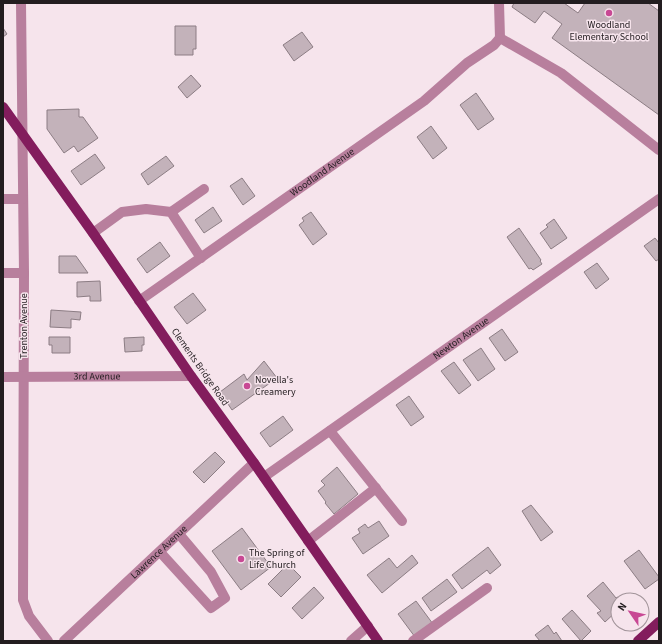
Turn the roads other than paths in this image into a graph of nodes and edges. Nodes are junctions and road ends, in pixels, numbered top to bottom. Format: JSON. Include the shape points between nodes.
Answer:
{"nodes":[{"id":1,"x":22,"y":3,"type":"edge"},
{"id":2,"x":499,"y":3,"type":"edge"},
{"id":3,"x":500,"y":38,"type":"junction"},
{"id":4,"x":3,"y":107,"type":"edge"},
{"id":5,"x":23,"y":136,"type":"junction"},
{"id":6,"x":659,"y":150,"type":"edge"},
{"id":7,"x":204,"y":189,"type":"dead end"},
{"id":8,"x":3,"y":199,"type":"edge"},
{"id":9,"x":23,"y":199,"type":"junction"},
{"id":10,"x":659,"y":199,"type":"edge"},
{"id":11,"x":171,"y":212,"type":"junction"},
{"id":12,"x":92,"y":233,"type":"junction"},
{"id":13,"x":201,"y":258,"type":"junction"},
{"id":14,"x":3,"y":273,"type":"edge"},
{"id":15,"x":24,"y":273,"type":"junction"},
{"id":16,"x":139,"y":301,"type":"junction"},
{"id":17,"x":191,"y":376,"type":"junction"},
{"id":18,"x":3,"y":377,"type":"edge"},
{"id":19,"x":24,"y":377,"type":"junction"},
{"id":20,"x":330,"y":430,"type":"junction"},
{"id":21,"x":254,"y":464,"type":"junction"},
{"id":22,"x":264,"y":477,"type":"junction"},
{"id":23,"x":376,"y":488,"type":"junction"},
{"id":24,"x":402,"y":521,"type":"dead end"},
{"id":25,"x":179,"y":534,"type":"junction"},
{"id":26,"x":308,"y":541,"type":"junction"},
{"id":27,"x":160,"y":552,"type":"junction"},
{"id":28,"x":487,"y":588,"type":"dead end"},
{"id":29,"x":659,"y":622,"type":"edge"},
{"id":30,"x":368,"y":626,"type":"junction"},
{"id":31,"x":642,"y":640,"type":"edge"},
{"id":32,"x":48,"y":641,"type":"edge"},
{"id":33,"x":64,"y":641,"type":"edge"},
{"id":34,"x":351,"y":641,"type":"edge"},
{"id":35,"x":378,"y":641,"type":"edge"},
{"id":36,"x":413,"y":641,"type":"edge"}],
"edges":[{"from":1,"to":5,"type":"street","name":"Trenton Avenue"},
{"from":2,"to":3,"type":"street"},
{"from":3,"to":6,"type":"street","via":[[561,73]]},
{"from":3,"to":13,"type":"street","name":"Woodland Avenue","via":[[424,101]]},
{"from":4,"to":5,"type":"main road","name":"Clements Bridge Road"},
{"from":5,"to":9,"type":"street","name":"Trenton Avenue"},
{"from":5,"to":12,"type":"main road","name":"Clements Bridge Road"},
{"from":7,"to":11,"type":"street"},
{"from":8,"to":9,"type":"street"},
{"from":9,"to":15,"type":"street","name":"Trenton Avenue"},
{"from":10,"to":20,"type":"street","name":"Newton Avenue"},
{"from":11,"to":12,"type":"street","via":[[146,209],[122,212]]},
{"from":11,"to":13,"type":"street"},
{"from":12,"to":16,"type":"main road","name":"Clements Bridge Road"},
{"from":13,"to":16,"type":"street","name":"Woodland Avenue"},
{"from":14,"to":15,"type":"street"},
{"from":15,"to":19,"type":"street","name":"Trenton Avenue"},
{"from":16,"to":17,"type":"main road","name":"Clements Bridge Road"},
{"from":17,"to":19,"type":"street","name":"3rd Avenue"},
{"from":17,"to":21,"type":"main road","name":"Clements Bridge Road"},
{"from":18,"to":19,"type":"street","name":"3rd Avenue"},
{"from":19,"to":32,"type":"street","name":"Trenton Avenue","via":[[22,600],[29,616]]},
{"from":20,"to":22,"type":"street","name":"Newton Avenue"},
{"from":20,"to":23,"type":"street"},
{"from":21,"to":22,"type":"main road","name":"Clements Bridge Road"},
{"from":21,"to":25,"type":"street","name":"Lawrence Avenue"},
{"from":22,"to":26,"type":"main road","name":"Clements Bridge Road"},
{"from":23,"to":24,"type":"street"},
{"from":23,"to":26,"type":"street"},
{"from":25,"to":27,"type":"street","name":"Lawrence Avenue"},
{"from":25,"to":27,"type":"street","via":[[211,572],[225,598],[211,608]]},
{"from":26,"to":30,"type":"main road","name":"Clements Bridge Road"},
{"from":27,"to":33,"type":"street","name":"Lawrence Avenue"},
{"from":28,"to":36,"type":"street"},
{"from":29,"to":31,"type":"main road"},
{"from":30,"to":34,"type":"street"},
{"from":30,"to":35,"type":"main road","name":"Clements Bridge Road"}]}
